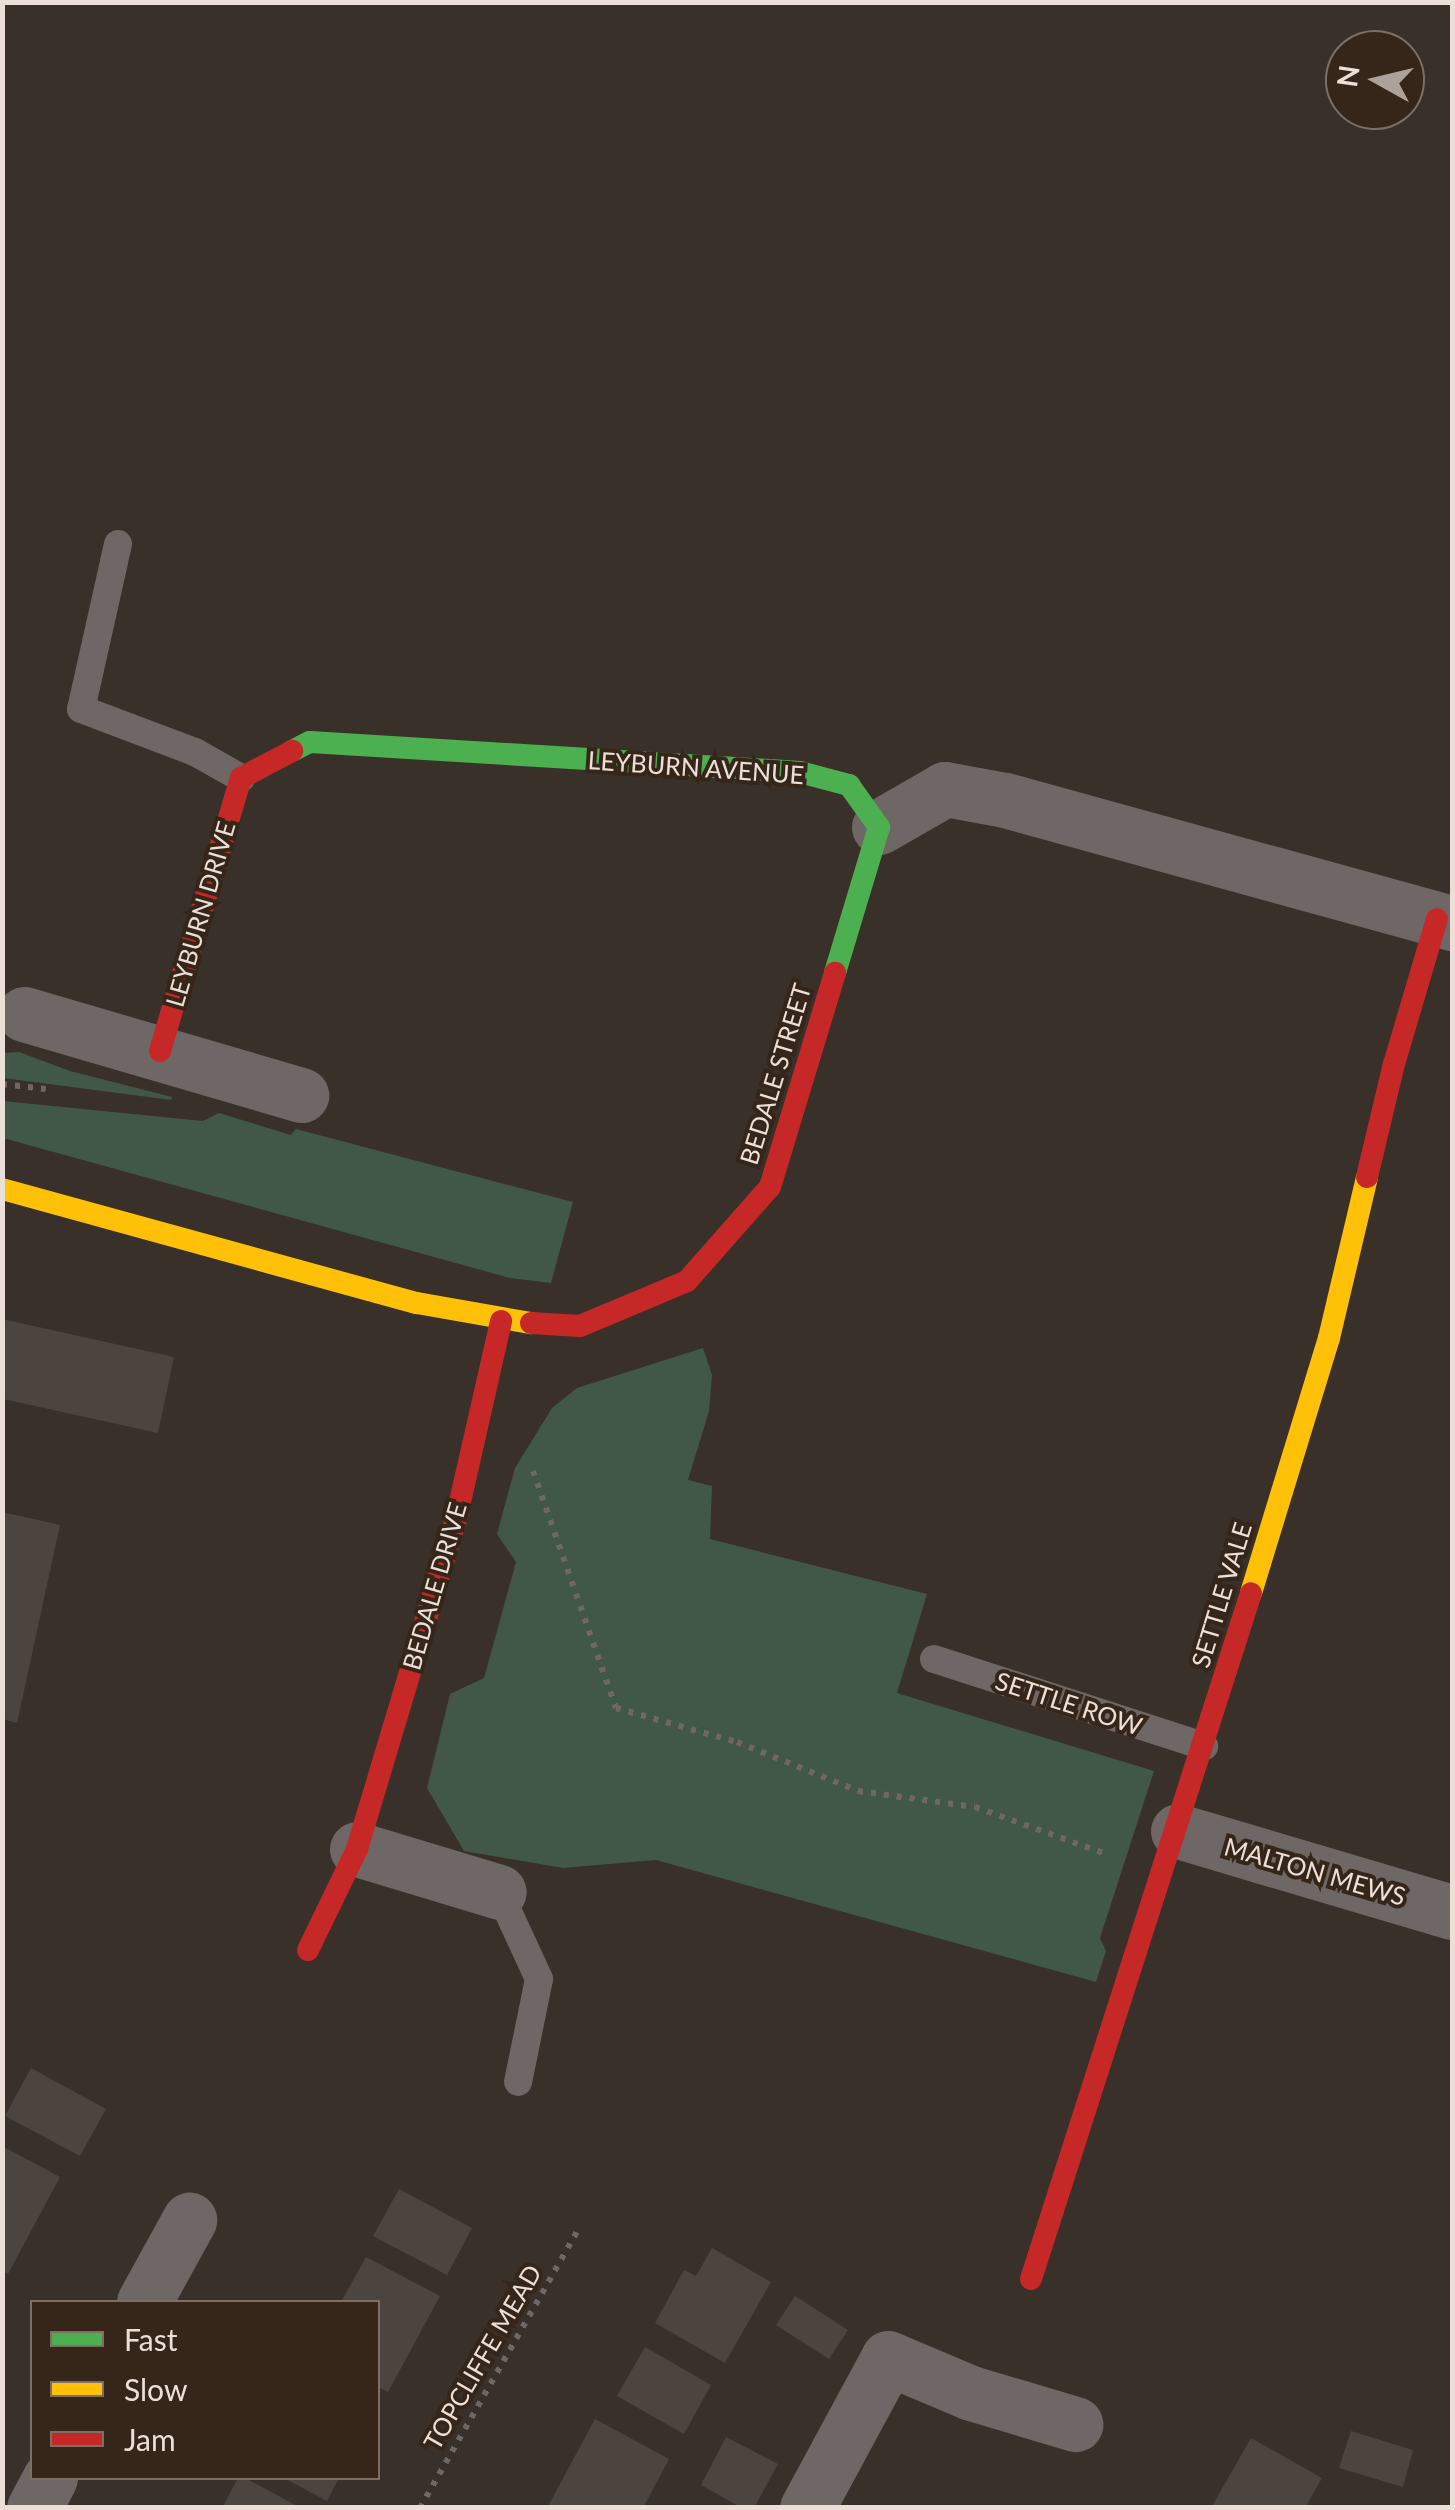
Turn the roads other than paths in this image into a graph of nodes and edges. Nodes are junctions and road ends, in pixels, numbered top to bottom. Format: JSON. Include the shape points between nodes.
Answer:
{"nodes":[{"id":1,"x":118,"y":544,"type":"dead end"},
{"id":2,"x":241,"y":778,"type":"junction"},
{"id":3,"x":879,"y":828,"type":"junction"},
{"id":4,"x":1444,"y":921,"type":"edge"},
{"id":5,"x":13,"y":1011,"type":"edge"},
{"id":6,"x":160,"y":1050,"type":"junction"},
{"id":7,"x":300,"y":1094,"type":"dead end"},
{"id":8,"x":2,"y":1189,"type":"edge"},
{"id":9,"x":500,"y":1320,"type":"junction"},
{"id":10,"x":934,"y":1659,"type":"dead end"},
{"id":11,"x":1204,"y":1746,"type":"junction"},
{"id":12,"x":356,"y":1849,"type":"junction"},
{"id":13,"x":1171,"y":1853,"type":"junction"},
{"id":14,"x":499,"y":1892,"type":"joint"},
{"id":15,"x":1452,"y":1912,"type":"edge"},
{"id":16,"x":308,"y":1950,"type":"dead end"},
{"id":17,"x":518,"y":2082,"type":"dead end"},
{"id":18,"x":189,"y":2220,"type":"dead end"},
{"id":19,"x":1032,"y":2279,"type":"dead end"},
{"id":20,"x":145,"y":2300,"type":"edge"},
{"id":21,"x":1075,"y":2424,"type":"dead end"},
{"id":22,"x":49,"y":2480,"type":"edge"},
{"id":23,"x":34,"y":2508,"type":"edge"},
{"id":24,"x":807,"y":2508,"type":"edge"}],
"edges":[{"from":1,"to":2,"type":"lane","via":[[81,709],[194,752]]},
{"from":2,"to":3,"type":"street","name":"LEYBURN AVENUE","via":[[310,742],[800,772],[849,785]]},
{"from":2,"to":6,"type":"street","name":"LEYBURN DRIVE"},
{"from":3,"to":4,"type":"street","via":[[945,789]]},
{"from":3,"to":9,"type":"street","name":"BEDALE STREET","via":[[770,1187],[687,1281],[580,1326]]},
{"from":4,"to":11,"type":"street","name":"SETTLE VALE","via":[[1394,1064],[1329,1338]]},
{"from":5,"to":6,"type":"street"},
{"from":6,"to":7,"type":"street"},
{"from":8,"to":9,"type":"street","name":"BEDALE STREET"},
{"from":9,"to":12,"type":"street","name":"BEDALE DRIVE","via":[[457,1515]]},
{"from":10,"to":11,"type":"lane","name":"SETTLE ROW"},
{"from":11,"to":13,"type":"street","name":"SETTLE VALE"},
{"from":12,"to":14,"type":"street"},
{"from":12,"to":16,"type":"street","name":"BEDALE DRIVE"},
{"from":13,"to":15,"type":"street","name":"MALTON MEWS"},
{"from":13,"to":19,"type":"street","name":"SETTLE VALE"},
{"from":14,"to":17,"type":"lane","via":[[539,1979]]},
{"from":18,"to":20,"type":"street"},
{"from":21,"to":24,"type":"street","via":[[888,2358]]},
{"from":22,"to":23,"type":"street"}]}
